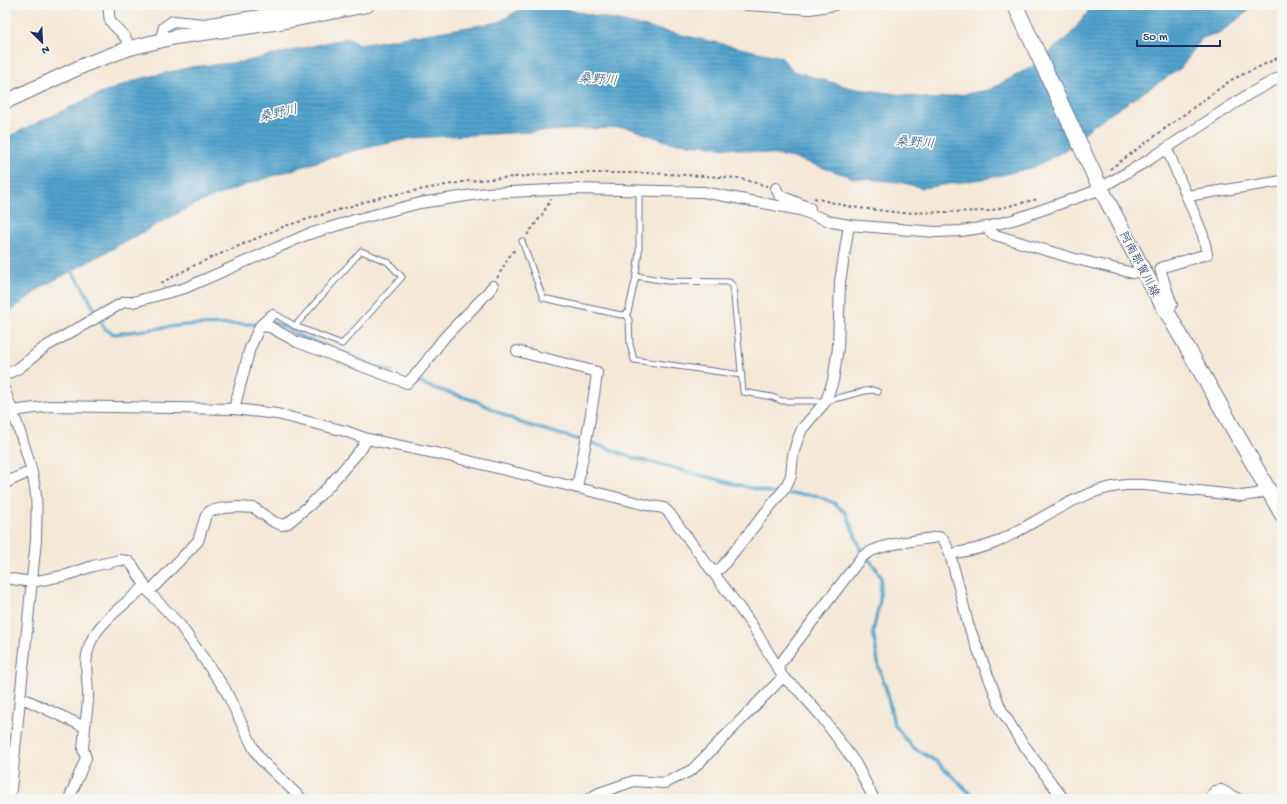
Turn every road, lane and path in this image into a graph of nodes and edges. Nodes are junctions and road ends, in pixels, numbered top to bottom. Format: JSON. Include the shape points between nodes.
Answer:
{"nodes":[{"id":1,"x":108,"y":5,"type":"edge"},
{"id":2,"x":321,"y":5,"type":"edge"},
{"id":3,"x":367,"y":5,"type":"edge"},
{"id":4,"x":746,"y":5,"type":"edge"},
{"id":5,"x":835,"y":5,"type":"edge"},
{"id":6,"x":1015,"y":5,"type":"edge"},
{"id":7,"x":160,"y":41,"type":"junction"},
{"id":8,"x":130,"y":48,"type":"junction"},
{"id":9,"x":1282,"y":56,"type":"edge"},
{"id":10,"x":1282,"y":76,"type":"edge"},
{"id":11,"x":5,"y":102,"type":"edge"},
{"id":12,"x":1165,"y":149,"type":"junction"},
{"id":13,"x":1096,"y":179,"type":"junction"},
{"id":14,"x":1282,"y":181,"type":"edge"},
{"id":15,"x":776,"y":188,"type":"joint"},
{"id":16,"x":639,"y":190,"type":"junction"},
{"id":17,"x":1187,"y":196,"type":"junction"},
{"id":18,"x":814,"y":198,"type":"dead end"},
{"id":19,"x":1042,"y":198,"type":"dead end"},
{"id":20,"x":849,"y":225,"type":"junction"},
{"id":21,"x":986,"y":227,"type":"junction"},
{"id":22,"x":522,"y":241,"type":"dead end"},
{"id":23,"x":1143,"y":270,"type":"junction"},
{"id":24,"x":636,"y":276,"type":"junction"},
{"id":25,"x":157,"y":285,"type":"dead end"},
{"id":26,"x":493,"y":286,"type":"dead end"},
{"id":27,"x":1167,"y":313,"type":"junction"},
{"id":28,"x":626,"y":314,"type":"junction"},
{"id":29,"x":272,"y":315,"type":"joint"},
{"id":30,"x":260,"y":326,"type":"junction"},
{"id":31,"x":295,"y":326,"type":"junction"},
{"id":32,"x":517,"y":351,"type":"dead end"},
{"id":33,"x":5,"y":375,"type":"edge"},
{"id":34,"x":742,"y":375,"type":"junction"},
{"id":35,"x":5,"y":391,"type":"edge"},
{"id":36,"x":878,"y":392,"type":"dead end"},
{"id":37,"x":826,"y":401,"type":"junction"},
{"id":38,"x":234,"y":409,"type":"junction"},
{"id":39,"x":12,"y":411,"type":"junction"},
{"id":40,"x":367,"y":439,"type":"junction"},
{"id":41,"x":31,"y":470,"type":"junction"},
{"id":42,"x":5,"y":483,"type":"edge"},
{"id":43,"x":577,"y":488,"type":"junction"},
{"id":44,"x":1268,"y":490,"type":"junction"},
{"id":45,"x":1282,"y":514,"type":"edge"},
{"id":46,"x":950,"y":554,"type":"junction"},
{"id":47,"x":713,"y":572,"type":"junction"},
{"id":48,"x":5,"y":578,"type":"edge"},
{"id":49,"x":32,"y":582,"type":"junction"},
{"id":50,"x":147,"y":589,"type":"junction"},
{"id":51,"x":776,"y":666,"type":"junction"},
{"id":52,"x":784,"y":677,"type":"junction"},
{"id":53,"x":20,"y":697,"type":"junction"},
{"id":54,"x":85,"y":727,"type":"junction"},
{"id":55,"x":10,"y":799,"type":"edge"},
{"id":56,"x":69,"y":799,"type":"edge"},
{"id":57,"x":302,"y":799,"type":"edge"},
{"id":58,"x":589,"y":799,"type":"edge"},
{"id":59,"x":874,"y":799,"type":"edge"},
{"id":60,"x":1064,"y":799,"type":"edge"},
{"id":61,"x":1209,"y":799,"type":"edge"},
{"id":62,"x":1238,"y":799,"type":"edge"}],
"edges":[{"from":1,"to":8,"type":"street","via":[[111,24],[125,36]]},
{"from":2,"to":7,"type":"street","via":[[204,24],[173,21],[164,27]]},
{"from":3,"to":7,"type":"street","via":[[281,22]]},
{"from":4,"to":5,"type":"street","via":[[810,9]]},
{"from":6,"to":13,"type":"main road","name":"阿南那賀川線"},
{"from":7,"to":8,"type":"street"},
{"from":8,"to":11,"type":"street","via":[[89,63]]},
{"from":9,"to":13,"type":"path","via":[[1231,80]]},
{"from":10,"to":12,"type":"street","via":[[1249,94]]},
{"from":12,"to":13,"type":"street"},
{"from":12,"to":17,"type":"street"},
{"from":13,"to":21,"type":"street","via":[[1072,200]]},
{"from":13,"to":23,"type":"main road","name":"阿南那賀川線"},
{"from":14,"to":17,"type":"street"},
{"from":15,"to":20,"type":"street","via":[[779,195]]},
{"from":15,"to":25,"type":"path","via":[[738,178],[650,173],[563,173],[468,181],[381,197],[285,226],[197,264]]},
{"from":16,"to":20,"type":"street","via":[[703,192],[800,210],[832,222]]},
{"from":16,"to":24,"type":"lane","via":[[640,252]]},
{"from":16,"to":33,"type":"street","via":[[555,189],[486,193],[420,203],[358,218],[306,235],[186,288],[124,302],[45,347],[19,368]]},
{"from":17,"to":27,"type":"street","via":[[1203,235],[1207,254],[1160,268],[1172,304]]},
{"from":18,"to":19,"type":"path","via":[[851,207],[902,213],[988,211]]},
{"from":20,"to":21,"type":"street","via":[[935,232]]},
{"from":20,"to":37,"type":"street","via":[[840,282],[838,348],[833,381]]},
{"from":21,"to":23,"type":"street","via":[[992,234],[1037,248],[1133,273]]},
{"from":22,"to":28,"type":"lane","via":[[543,298]]},
{"from":23,"to":27,"type":"main road","name":"阿南那賀川線"},
{"from":24,"to":28,"type":"lane"},
{"from":24,"to":34,"type":"lane","via":[[668,281],[729,282],[733,286]]},
{"from":26,"to":30,"type":"street","via":[[444,338],[408,383],[297,342],[270,326]]},
{"from":27,"to":44,"type":"main road","name":"阿南那賀川線"},
{"from":28,"to":34,"type":"lane","via":[[634,360]]},
{"from":29,"to":30,"type":"street"},
{"from":29,"to":31,"type":"lane","via":[[277,315]]},
{"from":30,"to":38,"type":"street","via":[[250,348]]},
{"from":31,"to":31,"type":"lane","via":[[361,250],[388,262],[402,276],[342,344]]},
{"from":32,"to":43,"type":"street","via":[[597,372],[593,407]]},
{"from":34,"to":37,"type":"lane","via":[[743,392],[782,401]]},
{"from":35,"to":39,"type":"street"},
{"from":36,"to":37,"type":"lane","via":[[865,391]]},
{"from":37,"to":47,"type":"street","via":[[802,429],[793,455],[791,476],[785,488],[721,568]]},
{"from":38,"to":39,"type":"street","via":[[51,406]]},
{"from":38,"to":40,"type":"street","via":[[277,414]]},
{"from":39,"to":41,"type":"street"},
{"from":40,"to":43,"type":"street","via":[[449,456]]},
{"from":40,"to":50,"type":"street","via":[[328,487],[288,523],[282,525],[274,522],[254,508],[238,507],[210,511],[206,514],[198,541]]},
{"from":41,"to":42,"type":"street"},
{"from":41,"to":49,"type":"street","via":[[36,489],[36,540]]},
{"from":43,"to":47,"type":"street","via":[[664,508]]},
{"from":44,"to":45,"type":"main road","name":"阿南那賀川線"},
{"from":44,"to":46,"type":"street","via":[[1242,496],[1135,485],[1098,490],[996,542],[982,548]]},
{"from":46,"to":51,"type":"street","via":[[944,540],[939,537],[891,545],[861,557]]},
{"from":46,"to":60,"type":"street","via":[[968,624],[1001,709],[1016,734]]},
{"from":47,"to":51,"type":"street","via":[[752,625]]},
{"from":48,"to":49,"type":"street"},
{"from":49,"to":50,"type":"street","via":[[128,560]]},
{"from":49,"to":53,"type":"street"},
{"from":50,"to":54,"type":"street","via":[[110,618],[90,644],[86,673],[88,697]]},
{"from":50,"to":57,"type":"street","via":[[180,625],[224,689],[252,748]]},
{"from":51,"to":52,"type":"street"},
{"from":52,"to":58,"type":"street","via":[[692,770],[665,783],[634,781]]},
{"from":52,"to":59,"type":"street","via":[[799,691],[838,739],[856,764]]},
{"from":53,"to":54,"type":"street"},
{"from":53,"to":55,"type":"street"},
{"from":54,"to":56,"type":"street","via":[[82,749],[86,758]]},
{"from":61,"to":62,"type":"street","via":[[1216,791],[1222,790]]}]}
